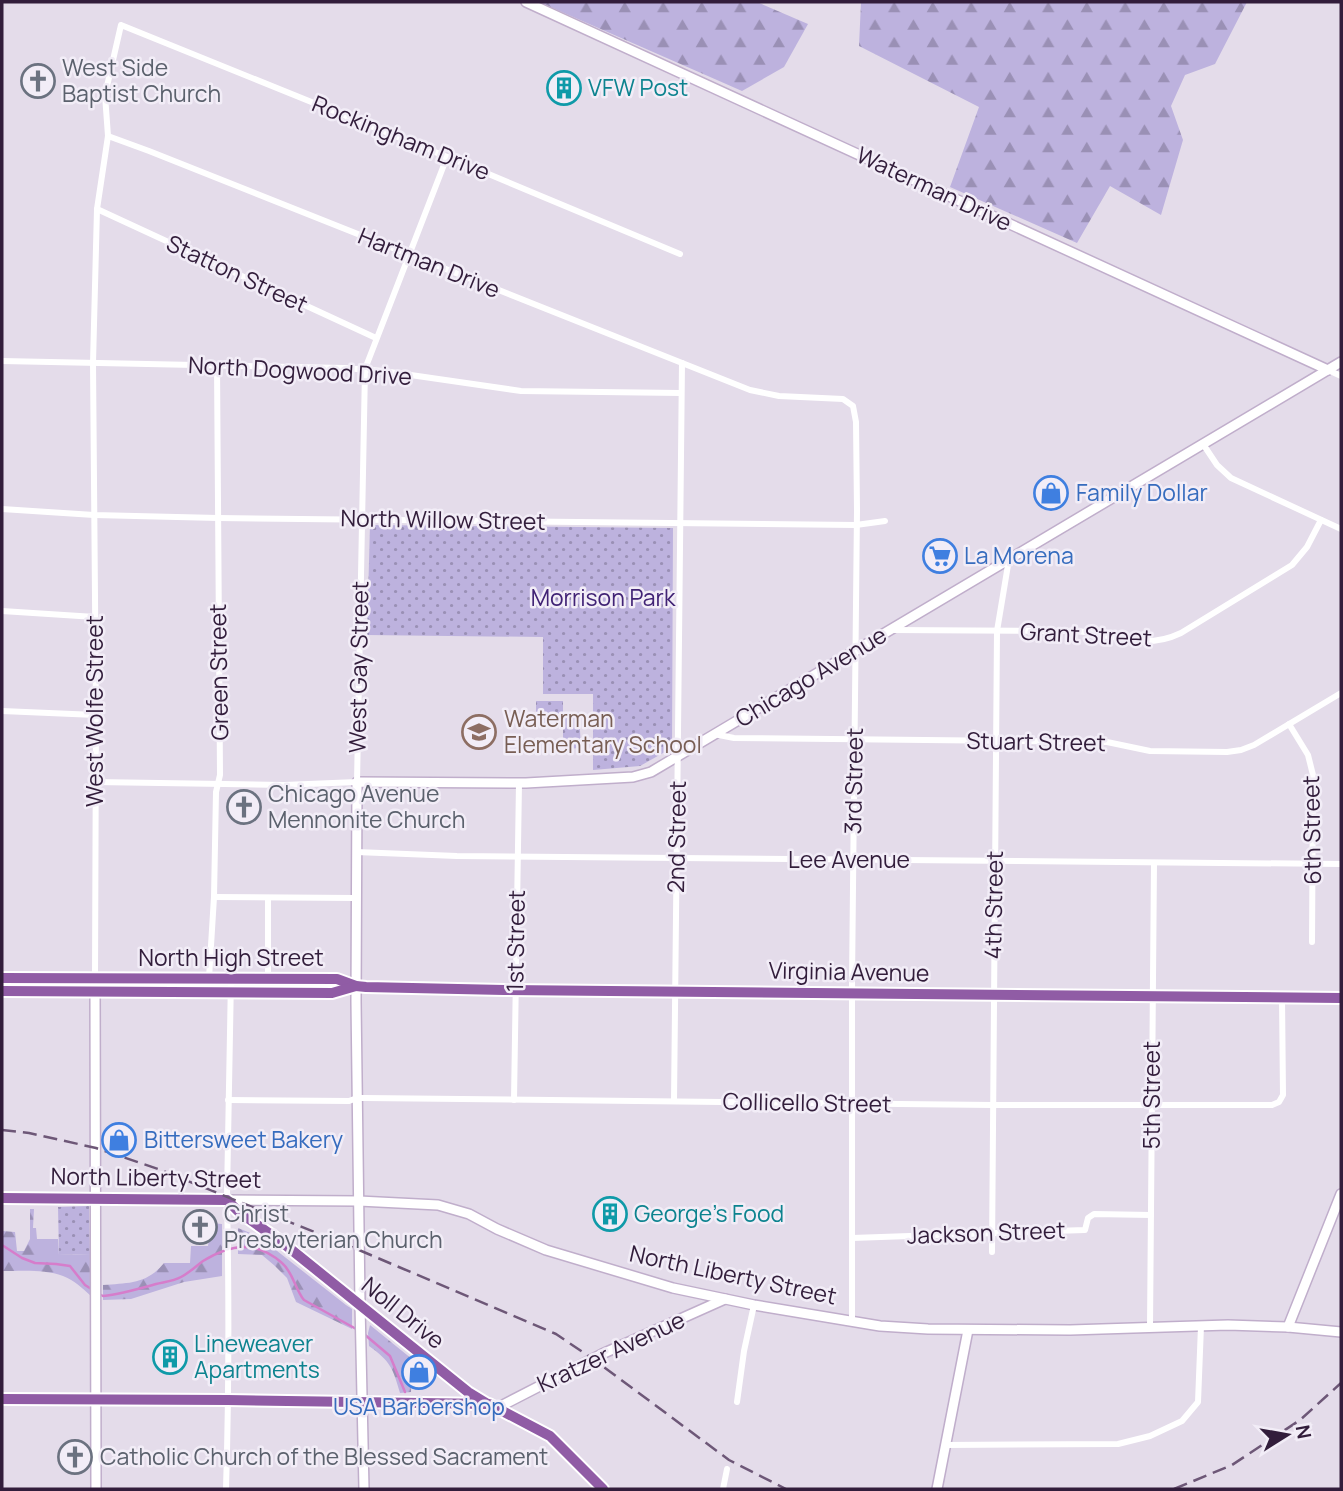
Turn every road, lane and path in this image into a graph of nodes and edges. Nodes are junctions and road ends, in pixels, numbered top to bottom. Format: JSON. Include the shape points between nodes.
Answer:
{"nodes":[{"id":1,"x":526,"y":2,"type":"edge"},
{"id":2,"x":121,"y":25,"type":"joint"},
{"id":3,"x":108,"y":136,"type":"junction"},
{"id":4,"x":447,"y":157,"type":"junction"},
{"id":5,"x":97,"y":209,"type":"junction"},
{"id":6,"x":680,"y":254,"type":"dead end"},
{"id":7,"x":409,"y":255,"type":"junction"},
{"id":8,"x":376,"y":338,"type":"junction"},
{"id":9,"x":2,"y":361,"type":"edge"},
{"id":10,"x":1341,"y":362,"type":"edge"},
{"id":11,"x":93,"y":363,"type":"junction"},
{"id":12,"x":682,"y":363,"type":"junction"},
{"id":13,"x":217,"y":365,"type":"junction"},
{"id":14,"x":365,"y":369,"type":"junction"},
{"id":15,"x":1328,"y":370,"type":"junction"},
{"id":16,"x":1341,"y":376,"type":"edge"},
{"id":17,"x":681,"y":393,"type":"junction"},
{"id":18,"x":854,"y":408,"type":"joint"},
{"id":19,"x":1203,"y":444,"type":"junction"},
{"id":20,"x":2,"y":509,"type":"edge"},
{"id":21,"x":94,"y":515,"type":"junction"},
{"id":22,"x":218,"y":518,"type":"junction"},
{"id":23,"x":362,"y":519,"type":"junction"},
{"id":24,"x":1321,"y":520,"type":"junction"},
{"id":25,"x":885,"y":521,"type":"dead end"},
{"id":26,"x":679,"y":523,"type":"junction"},
{"id":27,"x":856,"y":525,"type":"junction"},
{"id":28,"x":1341,"y":529,"type":"edge"},
{"id":29,"x":1009,"y":559,"type":"junction"},
{"id":30,"x":2,"y":611,"type":"edge"},
{"id":31,"x":95,"y":617,"type":"junction"},
{"id":32,"x":889,"y":630,"type":"junction"},
{"id":33,"x":997,"y":631,"type":"junction"},
{"id":34,"x":855,"y":650,"type":"junction"},
{"id":35,"x":1341,"y":693,"type":"edge"},
{"id":36,"x":2,"y":711,"type":"edge"},
{"id":37,"x":96,"y":715,"type":"junction"},
{"id":38,"x":1289,"y":724,"type":"junction"},
{"id":39,"x":714,"y":734,"type":"junction"},
{"id":40,"x":855,"y":739,"type":"junction"},
{"id":41,"x":996,"y":741,"type":"junction"},
{"id":42,"x":679,"y":756,"type":"junction"},
{"id":43,"x":95,"y":782,"type":"junction"},
{"id":44,"x":357,"y":782,"type":"junction"},
{"id":45,"x":519,"y":783,"type":"junction"},
{"id":46,"x":218,"y":784,"type":"junction"},
{"id":47,"x":356,"y":852,"type":"junction"},
{"id":48,"x":518,"y":856,"type":"junction"},
{"id":49,"x":676,"y":858,"type":"junction"},
{"id":50,"x":853,"y":860,"type":"junction"},
{"id":51,"x":995,"y":861,"type":"junction"},
{"id":52,"x":1154,"y":863,"type":"junction"},
{"id":53,"x":1313,"y":864,"type":"junction"},
{"id":54,"x":1341,"y":864,"type":"edge"},
{"id":55,"x":214,"y":897,"type":"junction"},
{"id":56,"x":268,"y":898,"type":"junction"},
{"id":57,"x":355,"y":898,"type":"junction"},
{"id":58,"x":1312,"y":942,"type":"dead end"},
{"id":59,"x":2,"y":978,"type":"edge"},
{"id":60,"x":95,"y":978,"type":"junction"},
{"id":61,"x":209,"y":978,"type":"junction"},
{"id":62,"x":231,"y":978,"type":"junction"},
{"id":63,"x":268,"y":978,"type":"junction"},
{"id":64,"x":356,"y":986,"type":"junction"},
{"id":65,"x":516,"y":990,"type":"junction"},
{"id":66,"x":2,"y":991,"type":"edge"},
{"id":67,"x":675,"y":991,"type":"junction"},
{"id":68,"x":95,"y":992,"type":"junction"},
{"id":69,"x":230,"y":992,"type":"junction"},
{"id":70,"x":852,"y":993,"type":"junction"},
{"id":71,"x":993,"y":995,"type":"junction"},
{"id":72,"x":1153,"y":996,"type":"junction"},
{"id":73,"x":1282,"y":996,"type":"junction"},
{"id":74,"x":1341,"y":998,"type":"edge"},
{"id":75,"x":357,"y":1098,"type":"junction"},
{"id":76,"x":228,"y":1100,"type":"junction"},
{"id":77,"x":514,"y":1100,"type":"junction"},
{"id":78,"x":674,"y":1101,"type":"junction"},
{"id":79,"x":851,"y":1103,"type":"junction"},
{"id":80,"x":992,"y":1105,"type":"junction"},
{"id":81,"x":1151,"y":1106,"type":"junction"},
{"id":82,"x":1341,"y":1194,"type":"edge"},
{"id":83,"x":2,"y":1198,"type":"edge"},
{"id":84,"x":96,"y":1198,"type":"junction"},
{"id":85,"x":227,"y":1200,"type":"junction"},
{"id":86,"x":359,"y":1201,"type":"junction"},
{"id":87,"x":1151,"y":1215,"type":"junction"},
{"id":88,"x":993,"y":1233,"type":"junction"},
{"id":89,"x":852,"y":1238,"type":"junction"},
{"id":90,"x":992,"y":1252,"type":"dead end"},
{"id":91,"x":725,"y":1299,"type":"junction"},
{"id":92,"x":360,"y":1304,"type":"junction"},
{"id":93,"x":754,"y":1305,"type":"junction"},
{"id":94,"x":852,"y":1322,"type":"junction"},
{"id":95,"x":1201,"y":1326,"type":"junction"},
{"id":96,"x":1150,"y":1327,"type":"junction"},
{"id":97,"x":1288,"y":1327,"type":"junction"},
{"id":98,"x":968,"y":1330,"type":"junction"},
{"id":99,"x":1341,"y":1332,"type":"edge"},
{"id":100,"x":2,"y":1399,"type":"edge"},
{"id":101,"x":96,"y":1400,"type":"junction"},
{"id":102,"x":228,"y":1400,"type":"junction"},
{"id":103,"x":363,"y":1402,"type":"junction"},
{"id":104,"x":737,"y":1402,"type":"dead end"},
{"id":105,"x":493,"y":1406,"type":"junction"},
{"id":106,"x":944,"y":1445,"type":"junction"},
{"id":107,"x":727,"y":1469,"type":"dead end"},
{"id":108,"x":96,"y":1489,"type":"edge"},
{"id":109,"x":226,"y":1489,"type":"edge"},
{"id":110,"x":364,"y":1489,"type":"edge"},
{"id":111,"x":603,"y":1489,"type":"edge"},
{"id":112,"x":723,"y":1489,"type":"edge"},
{"id":113,"x":937,"y":1489,"type":"edge"}],
"edges":[{"from":1,"to":15,"type":"street","name":"Waterman Drive"},
{"from":2,"to":3,"type":"street","name":"West Wolfe Street","via":[[105,95]]},
{"from":2,"to":4,"type":"street","name":"Rockingham Drive"},
{"from":3,"to":5,"type":"street","name":"West Wolfe Street"},
{"from":3,"to":7,"type":"street","name":"Hartman Drive"},
{"from":4,"to":6,"type":"street","name":"Rockingham Drive"},
{"from":4,"to":7,"type":"street","name":"West Gay Street"},
{"from":5,"to":8,"type":"street","name":"Statton Street"},
{"from":5,"to":11,"type":"street","name":"West Wolfe Street"},
{"from":7,"to":8,"type":"street","name":"West Gay Street"},
{"from":7,"to":12,"type":"street","name":"Hartman Drive"},
{"from":8,"to":14,"type":"street","name":"West Gay Street"},
{"from":9,"to":11,"type":"street","name":"North Dogwood Drive"},
{"from":10,"to":15,"type":"street","name":"Chicago Avenue"},
{"from":11,"to":13,"type":"street","name":"North Dogwood Drive"},
{"from":11,"to":21,"type":"street","name":"West Wolfe Street"},
{"from":12,"to":17,"type":"street","name":"2nd Street"},
{"from":12,"to":18,"type":"street","name":"Hartman Drive","via":[[750,390],[843,399]]},
{"from":13,"to":14,"type":"street","name":"North Dogwood Drive"},
{"from":13,"to":22,"type":"street","name":"Green Street"},
{"from":14,"to":17,"type":"street","name":"North Dogwood Drive","via":[[521,391]]},
{"from":14,"to":23,"type":"street","name":"West Gay Street"},
{"from":15,"to":16,"type":"street","name":"Waterman Drive"},
{"from":15,"to":19,"type":"street","name":"Chicago Avenue"},
{"from":17,"to":26,"type":"street","name":"2nd Street"},
{"from":18,"to":27,"type":"street","name":"3rd Street"},
{"from":19,"to":24,"type":"street","via":[[1231,478]]},
{"from":19,"to":29,"type":"street","name":"Chicago Avenue"},
{"from":20,"to":21,"type":"street","name":"North Willow Street"},
{"from":21,"to":22,"type":"street","name":"North Willow Street"},
{"from":21,"to":31,"type":"street","name":"West Wolfe Street"},
{"from":22,"to":23,"type":"street","name":"North Willow Street"},
{"from":22,"to":46,"type":"street","name":"Green Street"},
{"from":23,"to":26,"type":"street","name":"North Willow Street"},
{"from":23,"to":44,"type":"street","name":"West Gay Street"},
{"from":24,"to":28,"type":"street"},
{"from":24,"to":33,"type":"street","name":"Grant Street","via":[[1305,551],[1286,570],[1167,639],[1140,642],[1081,631]]},
{"from":25,"to":27,"type":"street","name":"North Willow Street"},
{"from":26,"to":27,"type":"street","name":"North Willow Street"},
{"from":26,"to":42,"type":"street","name":"2nd Street"},
{"from":27,"to":34,"type":"street","name":"3rd Street"},
{"from":29,"to":32,"type":"street","name":"Chicago Avenue"},
{"from":29,"to":33,"type":"street","name":"4th Street"},
{"from":30,"to":31,"type":"street"},
{"from":31,"to":37,"type":"street","name":"West Wolfe Street"},
{"from":32,"to":33,"type":"street","name":"Grant Street"},
{"from":32,"to":34,"type":"street","name":"Chicago Avenue"},
{"from":33,"to":41,"type":"street","name":"4th Street"},
{"from":34,"to":39,"type":"street","name":"Chicago Avenue"},
{"from":34,"to":40,"type":"street","name":"3rd Street"},
{"from":35,"to":38,"type":"street","name":"Stuart Street"},
{"from":36,"to":37,"type":"street"},
{"from":37,"to":43,"type":"street","name":"West Wolfe Street"},
{"from":38,"to":41,"type":"street","name":"Stuart Street","via":[[1254,745],[1227,752],[1145,751],[1104,742]]},
{"from":38,"to":53,"type":"street","name":"6th Street","via":[[1308,755],[1313,775]]},
{"from":39,"to":40,"type":"street","name":"Stuart Street"},
{"from":39,"to":42,"type":"street","name":"Chicago Avenue"},
{"from":40,"to":41,"type":"street","name":"Stuart Street"},
{"from":40,"to":50,"type":"street","name":"3rd Street"},
{"from":41,"to":51,"type":"street","name":"4th Street"},
{"from":42,"to":45,"type":"street","name":"Chicago Avenue","via":[[655,771],[632,777]]},
{"from":42,"to":49,"type":"street","name":"2nd Street"},
{"from":43,"to":46,"type":"street","name":"Chicago Avenue"},
{"from":43,"to":60,"type":"street","name":"West Wolfe Street"},
{"from":44,"to":45,"type":"street","name":"Chicago Avenue"},
{"from":44,"to":46,"type":"street","name":"Chicago Avenue"},
{"from":44,"to":47,"type":"street","name":"West Gay Street"},
{"from":45,"to":48,"type":"street","name":"1st Street"},
{"from":46,"to":55,"type":"street","name":"Green Street"},
{"from":47,"to":48,"type":"street","name":"Lee Avenue"},
{"from":47,"to":57,"type":"street","name":"West Gay Street"},
{"from":48,"to":49,"type":"street","name":"Lee Avenue"},
{"from":48,"to":65,"type":"street","name":"1st Street"},
{"from":49,"to":50,"type":"street","name":"Lee Avenue"},
{"from":49,"to":67,"type":"street","name":"2nd Street"},
{"from":50,"to":51,"type":"street","name":"Lee Avenue"},
{"from":50,"to":70,"type":"street","name":"3rd Street"},
{"from":51,"to":52,"type":"street","name":"Lee Avenue"},
{"from":51,"to":71,"type":"street","name":"4th Street"},
{"from":52,"to":53,"type":"street","name":"Lee Avenue"},
{"from":52,"to":72,"type":"street","name":"5th Street"},
{"from":53,"to":54,"type":"street","name":"Lee Avenue"},
{"from":53,"to":58,"type":"street","name":"6th Street"},
{"from":55,"to":56,"type":"street"},
{"from":55,"to":61,"type":"street","name":"Green Street"},
{"from":56,"to":57,"type":"street"},
{"from":56,"to":63,"type":"street"},
{"from":57,"to":64,"type":"street","name":"West Gay Street"},
{"from":59,"to":60,"type":"main road","name":"North High Street"},
{"from":60,"to":61,"type":"main road","name":"North High Street"},
{"from":60,"to":68,"type":"street","name":"West Wolfe Street"},
{"from":61,"to":62,"type":"main road","name":"North High Street"},
{"from":62,"to":63,"type":"main road","name":"North High Street"},
{"from":62,"to":69,"type":"street"},
{"from":63,"to":64,"type":"main road","name":"North High Street","via":[[337,979]]},
{"from":64,"to":65,"type":"main road","name":"Virginia Avenue"},
{"from":64,"to":69,"type":"main road","name":"North High Street","via":[[332,993]]},
{"from":64,"to":75,"type":"street","name":"West Gay Street"},
{"from":65,"to":67,"type":"main road","name":"Virginia Avenue"},
{"from":65,"to":77,"type":"street","name":"1st Street"},
{"from":66,"to":68,"type":"main road","name":"North High Street"},
{"from":67,"to":70,"type":"main road","name":"Virginia Avenue"},
{"from":67,"to":78,"type":"street","name":"2nd Street"},
{"from":68,"to":69,"type":"main road","name":"North High Street"},
{"from":68,"to":84,"type":"street","name":"West Wolfe Street"},
{"from":69,"to":76,"type":"street"},
{"from":70,"to":71,"type":"main road","name":"Virginia Avenue"},
{"from":70,"to":79,"type":"street","name":"3rd Street"},
{"from":71,"to":72,"type":"main road","name":"Virginia Avenue"},
{"from":71,"to":80,"type":"street","name":"4th Street"},
{"from":72,"to":73,"type":"main road","name":"Virginia Avenue"},
{"from":72,"to":81,"type":"street","name":"5th Street"},
{"from":73,"to":74,"type":"main road","name":"Virginia Avenue"},
{"from":73,"to":81,"type":"street","name":"Collicello Street","via":[[1283,1095],[1279,1102]]},
{"from":75,"to":76,"type":"street","name":"Collicello Street"},
{"from":75,"to":77,"type":"street","name":"Collicello Street"},
{"from":75,"to":86,"type":"street","name":"West Gay Street"},
{"from":76,"to":85,"type":"street"},
{"from":77,"to":78,"type":"street","name":"Collicello Street"},
{"from":78,"to":79,"type":"street","name":"Collicello Street"},
{"from":79,"to":80,"type":"street","name":"Collicello Street"},
{"from":79,"to":89,"type":"street","name":"3rd Street"},
{"from":80,"to":81,"type":"street","name":"Collicello Street"},
{"from":80,"to":88,"type":"street","name":"4th Street"},
{"from":81,"to":87,"type":"street","name":"5th Street"},
{"from":82,"to":97,"type":"street"},
{"from":83,"to":84,"type":"main road","name":"North Liberty Street"},
{"from":84,"to":85,"type":"main road","name":"North Liberty Street"},
{"from":84,"to":101,"type":"street","name":"West Wolfe Street"},
{"from":85,"to":86,"type":"street","name":"North Liberty Street"},
{"from":85,"to":92,"type":"main road","name":"Noll Drive"},
{"from":85,"to":102,"type":"street"},
{"from":86,"to":91,"type":"street","name":"North Liberty Street","via":[[449,1207],[546,1250]]},
{"from":86,"to":92,"type":"street","name":"West Gay Street"},
{"from":87,"to":88,"type":"street","name":"Jackson Street","via":[[1094,1214],[1085,1230]]},
{"from":87,"to":96,"type":"street","name":"5th Street"},
{"from":88,"to":89,"type":"street","name":"Jackson Street"},
{"from":88,"to":90,"type":"street","name":"4th Street"},
{"from":89,"to":94,"type":"street","name":"3rd Street"},
{"from":91,"to":93,"type":"street","name":"North Liberty Street"},
{"from":91,"to":105,"type":"street","name":"Kratzer Avenue"},
{"from":92,"to":103,"type":"street","name":"West Gay Street"},
{"from":92,"to":105,"type":"main road","name":"Noll Drive","via":[[468,1392]]},
{"from":93,"to":94,"type":"street","name":"North Liberty Street"},
{"from":93,"to":104,"type":"street"},
{"from":94,"to":98,"type":"street","name":"North Liberty Street"},
{"from":95,"to":96,"type":"street","name":"North Liberty Street"},
{"from":95,"to":97,"type":"street","name":"North Liberty Street"},
{"from":95,"to":106,"type":"street","via":[[1198,1402],[1182,1421],[1150,1436],[1118,1444]]},
{"from":96,"to":98,"type":"street","name":"North Liberty Street"},
{"from":97,"to":99,"type":"street","name":"North Liberty Street"},
{"from":98,"to":106,"type":"street"},
{"from":100,"to":101,"type":"main road"},
{"from":101,"to":102,"type":"main road"},
{"from":101,"to":108,"type":"street","name":"West Wolfe Street"},
{"from":102,"to":103,"type":"main road"},
{"from":102,"to":109,"type":"street"},
{"from":103,"to":105,"type":"main road"},
{"from":103,"to":110,"type":"street","name":"West Gay Street"},
{"from":105,"to":111,"type":"main road","name":"Noll Drive","via":[[550,1436]]},
{"from":106,"to":113,"type":"street"},
{"from":107,"to":112,"type":"street"}]}
